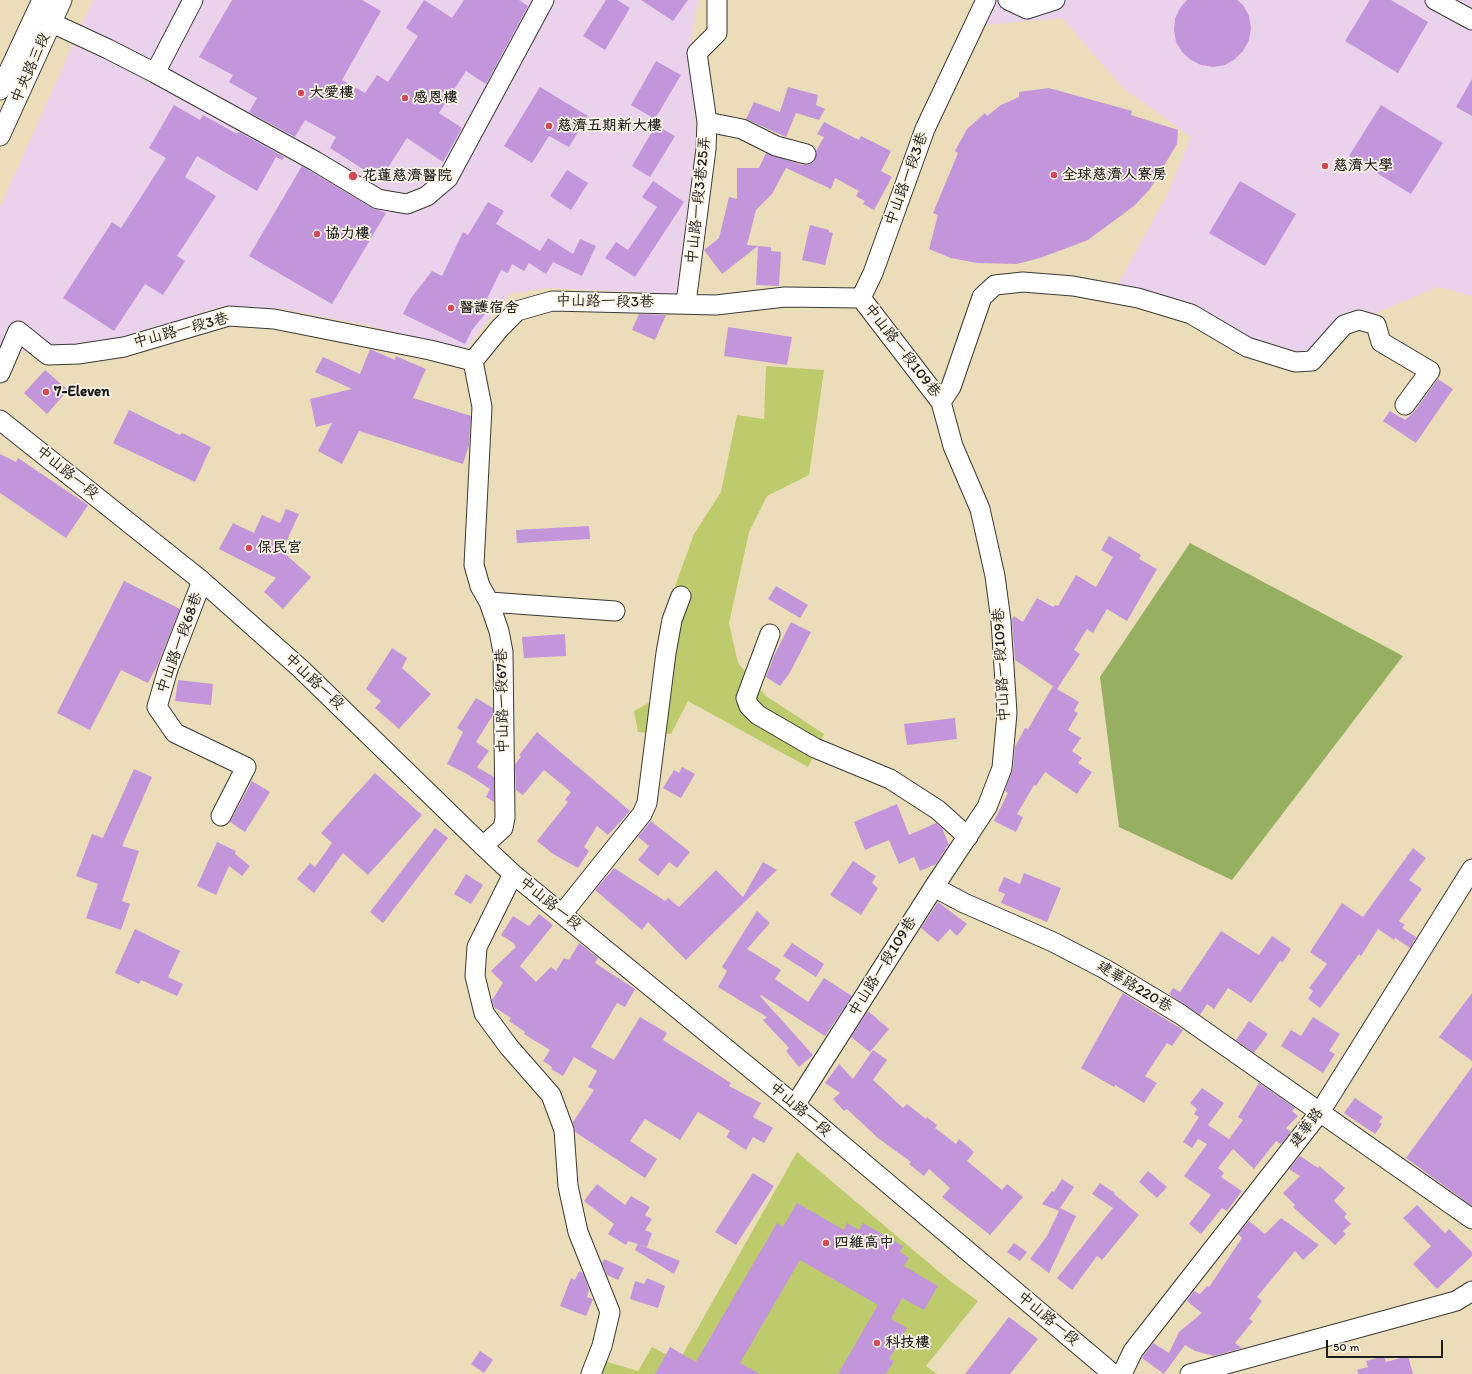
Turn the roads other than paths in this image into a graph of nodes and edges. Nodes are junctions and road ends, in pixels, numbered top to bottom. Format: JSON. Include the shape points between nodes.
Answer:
{"nodes":[{"id":1,"x":62,"y":0,"type":"edge"},
{"id":2,"x":193,"y":0,"type":"edge"},
{"id":3,"x":544,"y":0,"type":"edge"},
{"id":4,"x":717,"y":0,"type":"edge"},
{"id":5,"x":986,"y":0,"type":"edge"},
{"id":6,"x":1008,"y":0,"type":"edge"},
{"id":7,"x":1055,"y":0,"type":"edge"},
{"id":8,"x":1435,"y":0,"type":"edge"},
{"id":9,"x":43,"y":12,"type":"edge"},
{"id":10,"x":1472,"y":20,"type":"edge"},
{"id":11,"x":155,"y":73,"type":"junction"},
{"id":12,"x":0,"y":90,"type":"edge"},
{"id":13,"x":707,"y":122,"type":"junction"},
{"id":14,"x":0,"y":136,"type":"edge"},
{"id":15,"x":806,"y":154,"type":"dead end"},
{"id":16,"x":861,"y":298,"type":"junction"},
{"id":17,"x":686,"y":303,"type":"junction"},
{"id":18,"x":9,"y":333,"type":"edge"},
{"id":19,"x":30,"y":349,"type":"dead end"},
{"id":20,"x":473,"y":361,"type":"junction"},
{"id":21,"x":0,"y":373,"type":"edge"},
{"id":22,"x":941,"y":402,"type":"junction"},
{"id":23,"x":1405,"y":405,"type":"dead end"},
{"id":24,"x":0,"y":420,"type":"edge"},
{"id":25,"x":202,"y":581,"type":"junction"},
{"id":26,"x":681,"y":596,"type":"dead end"},
{"id":27,"x":489,"y":602,"type":"junction"},
{"id":28,"x":615,"y":612,"type":"dead end"},
{"id":29,"x":770,"y":634,"type":"dead end"},
{"id":30,"x":221,"y":816,"type":"dead end"},
{"id":31,"x":968,"y":837,"type":"junction"},
{"id":32,"x":483,"y":846,"type":"junction"},
{"id":33,"x":1472,"y":869,"type":"edge"},
{"id":34,"x":513,"y":874,"type":"junction"},
{"id":35,"x":934,"y":887,"type":"junction"},
{"id":36,"x":562,"y":914,"type":"junction"},
{"id":37,"x":795,"y":1105,"type":"junction"},
{"id":38,"x":1320,"y":1112,"type":"junction"},
{"id":39,"x":1472,"y":1219,"type":"edge"},
{"id":40,"x":1472,"y":1291,"type":"edge"},
{"id":41,"x":591,"y":1374,"type":"edge"},
{"id":42,"x":1113,"y":1374,"type":"edge"},
{"id":43,"x":1122,"y":1374,"type":"edge"},
{"id":44,"x":1190,"y":1374,"type":"edge"}],
"edges":[{"from":1,"to":9,"type":"street","name":"中央路三段"},
{"from":2,"to":11,"type":"street"},
{"from":3,"to":11,"type":"street","via":[[448,178],[427,196],[407,204],[378,199]]},
{"from":4,"to":13,"type":"street","name":"中山路一段3巷25弄","via":[[717,33],[697,53]]},
{"from":5,"to":16,"type":"street","name":"中山路一段3巷","via":[[933,110],[873,273]]},
{"from":6,"to":7,"type":"street","via":[[1027,9]]},
{"from":8,"to":10,"type":"street"},
{"from":9,"to":11,"type":"street"},
{"from":9,"to":12,"type":"street","name":"中央路三段"},
{"from":9,"to":14,"type":"street","name":"中央路三段"},
{"from":13,"to":15,"type":"street","via":[[742,129],[776,146]]},
{"from":13,"to":17,"type":"street","name":"中山路一段3巷25弄","via":[[704,171]]},
{"from":16,"to":17,"type":"street","name":"中山路一段3巷","via":[[785,297],[716,305]]},
{"from":16,"to":22,"type":"street","name":"中山路一段109巷"},
{"from":17,"to":20,"type":"street","name":"中山路一段3巷","via":[[552,301],[517,311]]},
{"from":18,"to":19,"type":"street"},
{"from":18,"to":20,"type":"street","name":"中山路一段3巷","via":[[48,355],[78,354],[124,347],[228,316],[274,320],[430,350]]},
{"from":18,"to":21,"type":"street"},
{"from":20,"to":27,"type":"street","name":"中山路一段67巷","via":[[482,407],[474,565],[480,586]]},
{"from":22,"to":23,"type":"street","via":[[951,387],[982,297],[995,285],[1023,282],[1073,286],[1138,298],[1191,314],[1247,347],[1295,362],[1312,361],[1344,325],[1359,320],[1376,325],[1381,342],[1430,371]]},
{"from":22,"to":31,"type":"street","name":"中山路一段109巷","via":[[953,446],[980,509],[995,576],[1001,621],[1007,713],[1002,768],[987,807]]},
{"from":24,"to":25,"type":"street","name":"中山路一段"},
{"from":25,"to":30,"type":"street","name":"中山路一段68巷","via":[[168,669],[157,707],[175,733],[246,767]]},
{"from":25,"to":32,"type":"street","name":"中山路一段","via":[[301,669]]},
{"from":26,"to":36,"type":"street","via":[[672,620],[666,653],[647,803],[642,814]]},
{"from":27,"to":28,"type":"street"},
{"from":27,"to":32,"type":"street","name":"中山路一段67巷","via":[[500,631],[503,652],[505,818],[503,828]]},
{"from":29,"to":31,"type":"street","via":[[746,698],[749,706],[758,715],[815,748],[890,779],[938,810]]},
{"from":31,"to":35,"type":"street","name":"中山路一段109巷"},
{"from":32,"to":34,"type":"street","name":"中山路一段"},
{"from":33,"to":38,"type":"street","name":"建華路"},
{"from":34,"to":36,"type":"street","name":"中山路一段"},
{"from":34,"to":41,"type":"street","via":[[476,947],[475,976],[484,1013],[509,1047],[551,1094],[564,1130],[568,1186],[578,1232],[610,1312],[602,1346]]},
{"from":35,"to":37,"type":"street","name":"中山路一段109巷"},
{"from":35,"to":38,"type":"street","name":"建華路220巷","via":[[1105,969],[1180,1014]]},
{"from":36,"to":37,"type":"street","name":"中山路一段"},
{"from":37,"to":42,"type":"street","name":"中山路一段"},
{"from":38,"to":39,"type":"street","name":"建華路220巷"},
{"from":38,"to":43,"type":"street","name":"建華路","via":[[1133,1351]]},
{"from":40,"to":44,"type":"street","via":[[1456,1301]]}]}
